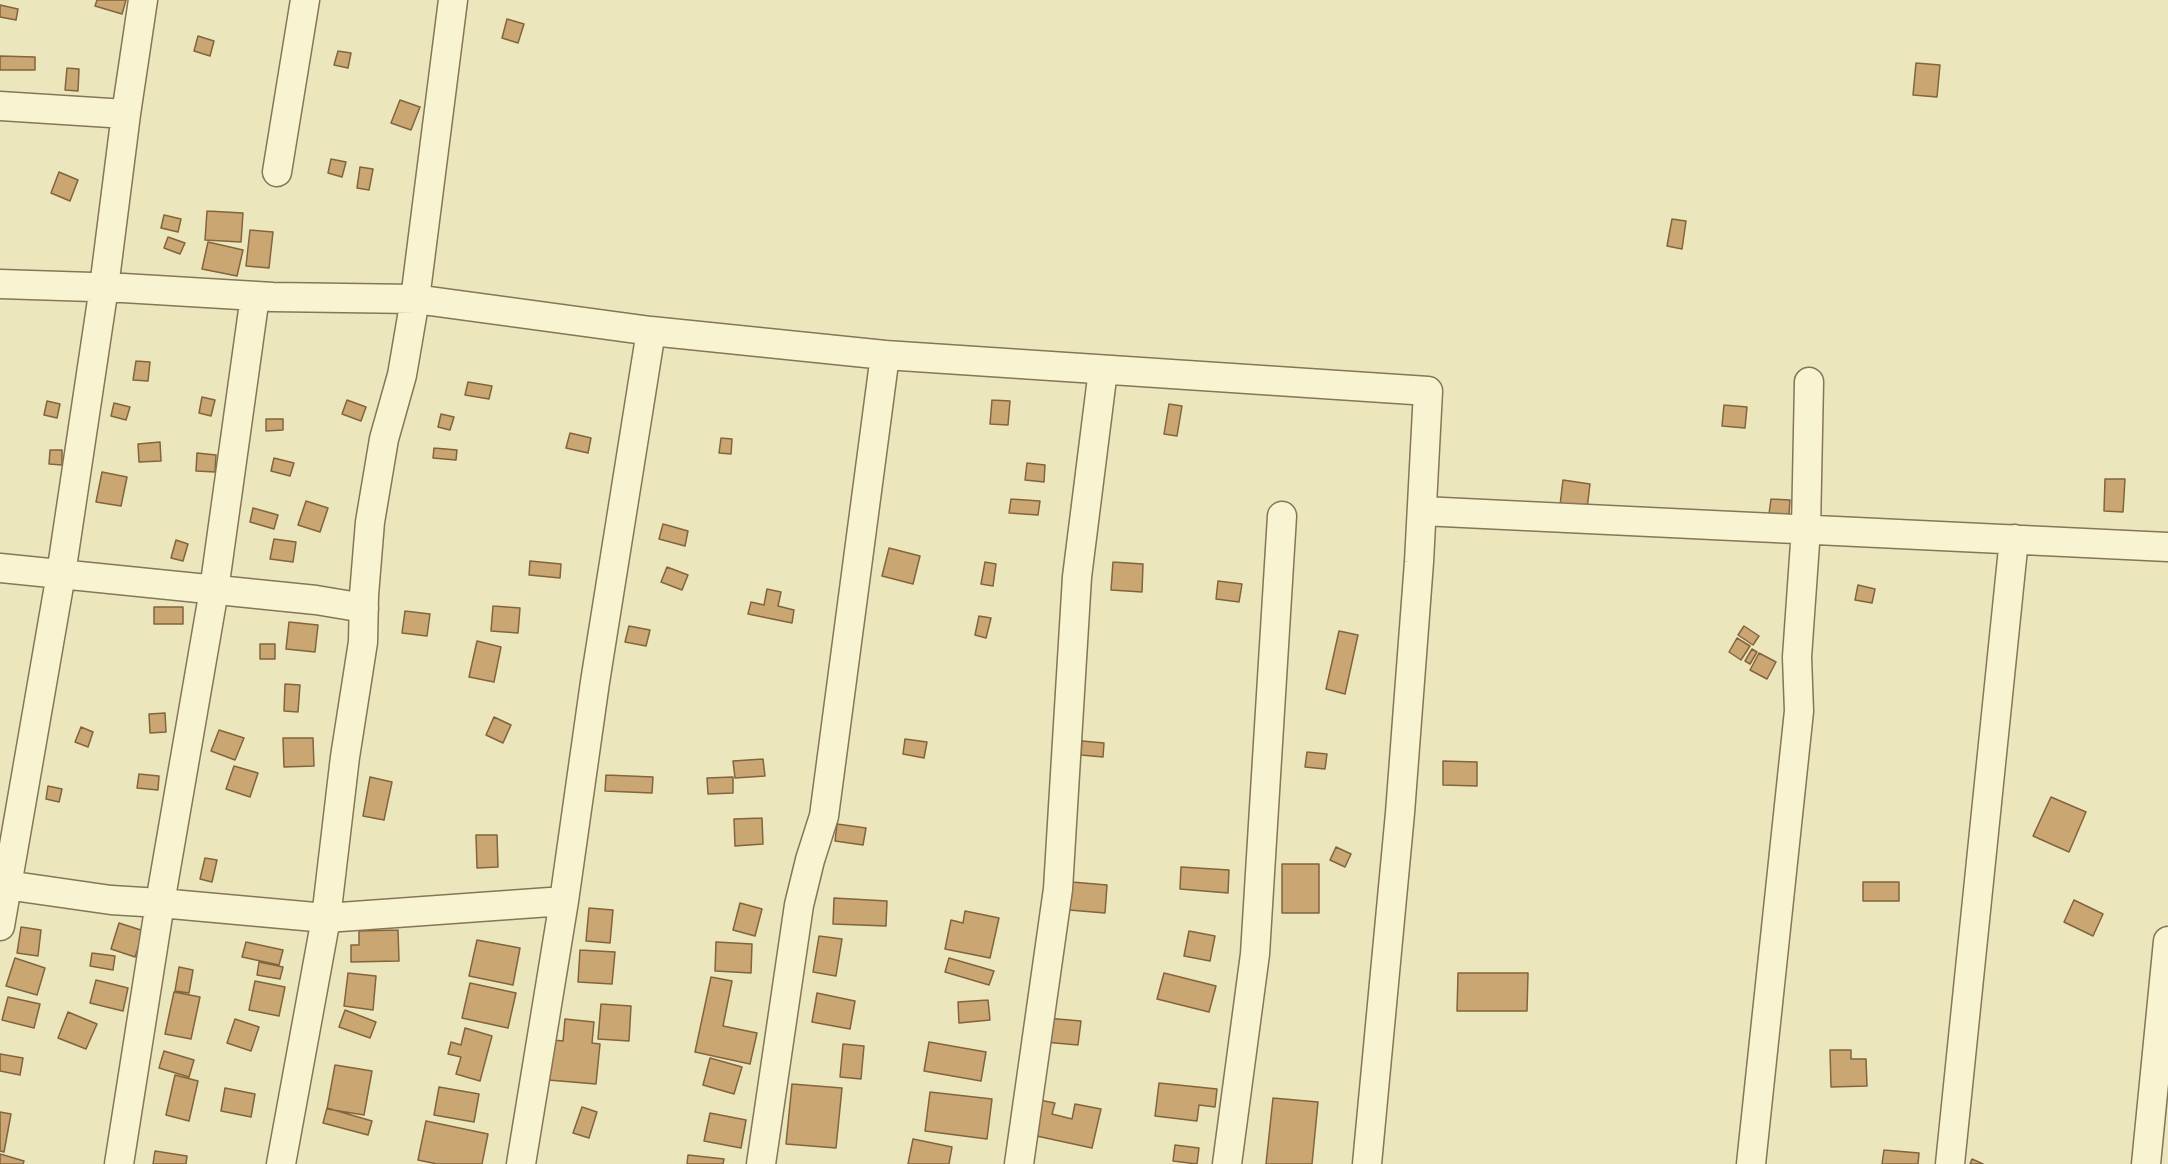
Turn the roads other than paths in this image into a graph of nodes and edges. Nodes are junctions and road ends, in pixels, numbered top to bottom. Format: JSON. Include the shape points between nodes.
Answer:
{"nodes":[{"id":1,"x":142,"y":0,"type":"edge"},
{"id":2,"x":305,"y":0,"type":"edge"},
{"id":3,"x":453,"y":0,"type":"edge"},
{"id":4,"x":0,"y":106,"type":"edge"},
{"id":5,"x":126,"y":114,"type":"junction"},
{"id":6,"x":277,"y":172,"type":"dead end"},
{"id":7,"x":0,"y":284,"type":"edge"},
{"id":8,"x":104,"y":288,"type":"junction"},
{"id":9,"x":255,"y":296,"type":"junction"},
{"id":10,"x":415,"y":299,"type":"junction"},
{"id":11,"x":651,"y":331,"type":"junction"},
{"id":12,"x":885,"y":355,"type":"junction"},
{"id":13,"x":1103,"y":370,"type":"junction"},
{"id":14,"x":1809,"y":382,"type":"dead end"},
{"id":15,"x":1422,"y":512,"type":"junction"},
{"id":16,"x":1282,"y":516,"type":"dead end"},
{"id":17,"x":1806,"y":529,"type":"junction"},
{"id":18,"x":2014,"y":539,"type":"junction"},
{"id":19,"x":2168,"y":547,"type":"edge"},
{"id":20,"x":0,"y":568,"type":"edge"},
{"id":21,"x":61,"y":574,"type":"junction"},
{"id":22,"x":214,"y":590,"type":"junction"},
{"id":23,"x":364,"y":608,"type":"junction"},
{"id":24,"x":4,"y":884,"type":"edge"},
{"id":25,"x":564,"y":901,"type":"junction"},
{"id":26,"x":160,"y":903,"type":"junction"},
{"id":27,"x":326,"y":918,"type":"junction"},
{"id":28,"x":0,"y":926,"type":"edge"},
{"id":29,"x":2168,"y":941,"type":"edge"},
{"id":30,"x":119,"y":1164,"type":"edge"},
{"id":31,"x":281,"y":1164,"type":"edge"},
{"id":32,"x":520,"y":1164,"type":"edge"},
{"id":33,"x":761,"y":1164,"type":"edge"},
{"id":34,"x":1019,"y":1164,"type":"edge"},
{"id":35,"x":1227,"y":1164,"type":"edge"},
{"id":36,"x":1367,"y":1164,"type":"edge"},
{"id":37,"x":1752,"y":1164,"type":"edge"},
{"id":38,"x":1950,"y":1164,"type":"edge"},
{"id":39,"x":2146,"y":1164,"type":"edge"}],
"edges":[{"from":1,"to":5,"type":"street"},
{"from":2,"to":6,"type":"street"},
{"from":3,"to":10,"type":"street"},
{"from":4,"to":5,"type":"street"},
{"from":5,"to":8,"type":"street"},
{"from":7,"to":8,"type":"street"},
{"from":8,"to":9,"type":"street"},
{"from":8,"to":21,"type":"street"},
{"from":9,"to":10,"type":"street"},
{"from":9,"to":22,"type":"street"},
{"from":10,"to":11,"type":"street"},
{"from":10,"to":23,"type":"street","via":[[370,522]]},
{"from":11,"to":12,"type":"street"},
{"from":11,"to":25,"type":"street"},
{"from":12,"to":13,"type":"street"},
{"from":12,"to":33,"type":"street","via":[[824,816],[799,905]]},
{"from":13,"to":15,"type":"street","via":[[1428,391]]},
{"from":13,"to":34,"type":"street","via":[[1077,577],[1058,889]]},
{"from":14,"to":17,"type":"street"},
{"from":15,"to":17,"type":"street"},
{"from":15,"to":36,"type":"street","via":[[1400,813]]},
{"from":16,"to":35,"type":"street","via":[[1255,954]]},
{"from":17,"to":18,"type":"street"},
{"from":17,"to":37,"type":"street","via":[[1797,657],[1799,711]]},
{"from":18,"to":19,"type":"street"},
{"from":18,"to":38,"type":"street"},
{"from":20,"to":21,"type":"street"},
{"from":21,"to":22,"type":"street"},
{"from":21,"to":24,"type":"street"},
{"from":22,"to":23,"type":"street"},
{"from":22,"to":26,"type":"street"},
{"from":23,"to":27,"type":"street","via":[[363,642]]},
{"from":24,"to":26,"type":"street"},
{"from":24,"to":28,"type":"street"},
{"from":25,"to":27,"type":"street"},
{"from":25,"to":32,"type":"street"},
{"from":26,"to":27,"type":"street"},
{"from":26,"to":30,"type":"street"},
{"from":27,"to":31,"type":"street"},
{"from":29,"to":39,"type":"street"}]}
